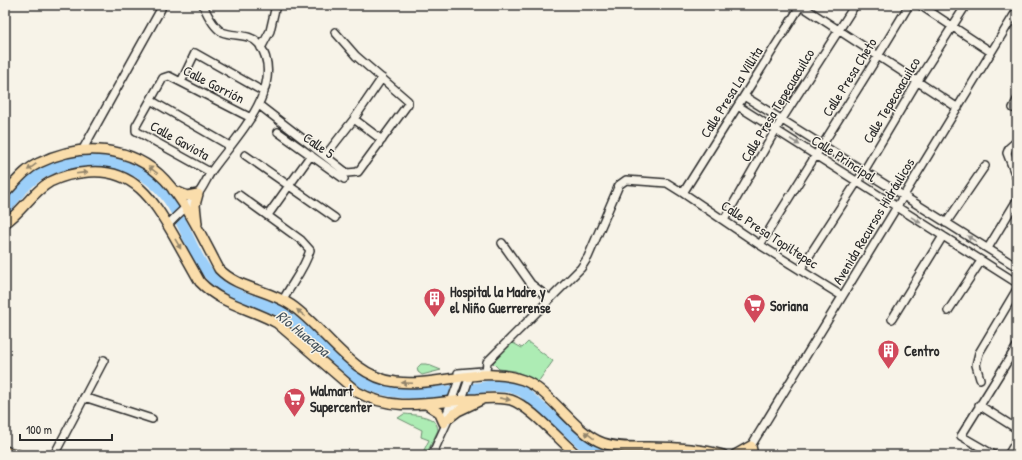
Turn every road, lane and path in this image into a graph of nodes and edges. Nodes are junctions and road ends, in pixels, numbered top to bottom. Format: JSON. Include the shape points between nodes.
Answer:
{"nodes":[{"id":1,"x":203,"y":5,"type":"edge"},
{"id":2,"x":276,"y":5,"type":"edge"},
{"id":3,"x":801,"y":5,"type":"edge"},
{"id":4,"x":854,"y":5,"type":"edge"},
{"id":5,"x":909,"y":5,"type":"edge"},
{"id":6,"x":920,"y":5,"type":"edge"},
{"id":7,"x":966,"y":5,"type":"edge"},
{"id":8,"x":161,"y":9,"type":"dead end"},
{"id":9,"x":1017,"y":10,"type":"edge"},
{"id":10,"x":951,"y":27,"type":"junction"},
{"id":11,"x":838,"y":30,"type":"junction"},
{"id":12,"x":335,"y":32,"type":"dead end"},
{"id":13,"x":261,"y":48,"type":"junction"},
{"id":14,"x":991,"y":52,"type":"junction"},
{"id":15,"x":878,"y":57,"type":"junction"},
{"id":16,"x":382,"y":78,"type":"junction"},
{"id":17,"x":181,"y":82,"type":"junction"},
{"id":18,"x":917,"y":82,"type":"junction"},
{"id":19,"x":264,"y":92,"type":"junction"},
{"id":20,"x":744,"y":96,"type":"junction"},
{"id":21,"x":1017,"y":100,"type":"edge"},
{"id":22,"x":152,"y":101,"type":"junction"},
{"id":23,"x":259,"y":105,"type":"junction"},
{"id":24,"x":738,"y":106,"type":"junction"},
{"id":25,"x":958,"y":108,"type":"junction"},
{"id":26,"x":1012,"y":108,"type":"dead end"},
{"id":27,"x":250,"y":118,"type":"junction"},
{"id":28,"x":354,"y":119,"type":"junction"},
{"id":29,"x":782,"y":119,"type":"junction"},
{"id":30,"x":776,"y":130,"type":"junction"},
{"id":31,"x":278,"y":132,"type":"dead end"},
{"id":32,"x":382,"y":140,"type":"junction"},
{"id":33,"x":1017,"y":141,"type":"edge"},
{"id":34,"x":821,"y":145,"type":"junction"},
{"id":35,"x":230,"y":146,"type":"junction"},
{"id":36,"x":84,"y":149,"type":"junction"},
{"id":37,"x":245,"y":155,"type":"dead end"},
{"id":38,"x":311,"y":155,"type":"junction"},
{"id":39,"x":814,"y":155,"type":"junction"},
{"id":40,"x":325,"y":156,"type":"junction"},
{"id":41,"x":984,"y":166,"type":"dead end"},
{"id":42,"x":864,"y":171,"type":"junction"},
{"id":43,"x":210,"y":172,"type":"junction"},
{"id":44,"x":344,"y":179,"type":"dead end"},
{"id":45,"x":1017,"y":179,"type":"edge"},
{"id":46,"x":857,"y":182,"type":"junction"},
{"id":47,"x":289,"y":184,"type":"junction"},
{"id":48,"x":174,"y":190,"type":"junction"},
{"id":49,"x":5,"y":193,"type":"edge"},
{"id":50,"x":684,"y":193,"type":"junction"},
{"id":51,"x":198,"y":194,"type":"junction"},
{"id":52,"x":239,"y":195,"type":"dead end"},
{"id":53,"x":903,"y":195,"type":"junction"},
{"id":54,"x":1017,"y":200,"type":"edge"},
{"id":55,"x":896,"y":207,"type":"junction"},
{"id":56,"x":184,"y":209,"type":"junction"},
{"id":57,"x":268,"y":215,"type":"junction"},
{"id":58,"x":335,"y":218,"type":"dead end"},
{"id":59,"x":724,"y":220,"type":"junction"},
{"id":60,"x":5,"y":223,"type":"edge"},
{"id":61,"x":946,"y":223,"type":"junction"},
{"id":62,"x":169,"y":224,"type":"junction"},
{"id":63,"x":198,"y":231,"type":"junction"},
{"id":64,"x":942,"y":236,"type":"junction"},
{"id":65,"x":502,"y":243,"type":"dead end"},
{"id":66,"x":760,"y":245,"type":"junction"},
{"id":67,"x":988,"y":248,"type":"junction"},
{"id":68,"x":981,"y":261,"type":"junction"},
{"id":69,"x":1017,"y":267,"type":"edge"},
{"id":70,"x":800,"y":270,"type":"junction"},
{"id":71,"x":1017,"y":284,"type":"edge"},
{"id":72,"x":1017,"y":289,"type":"edge"},
{"id":73,"x":842,"y":296,"type":"junction"},
{"id":74,"x":549,"y":298,"type":"junction"},
{"id":75,"x":283,"y":300,"type":"junction"},
{"id":76,"x":948,"y":311,"type":"dead end"},
{"id":77,"x":892,"y":319,"type":"dead end"},
{"id":78,"x":1017,"y":346,"type":"edge"},
{"id":79,"x":104,"y":360,"type":"dead end"},
{"id":80,"x":486,"y":371,"type":"junction"},
{"id":81,"x":471,"y":374,"type":"junction"},
{"id":82,"x":460,"y":376,"type":"junction"},
{"id":83,"x":980,"y":379,"type":"dead end"},
{"id":84,"x":523,"y":380,"type":"junction"},
{"id":85,"x":84,"y":397,"type":"junction"},
{"id":86,"x":484,"y":398,"type":"junction"},
{"id":87,"x":457,"y":400,"type":"junction"},
{"id":88,"x":426,"y":404,"type":"junction"},
{"id":89,"x":979,"y":405,"type":"junction"},
{"id":90,"x":152,"y":419,"type":"dead end"},
{"id":91,"x":447,"y":420,"type":"junction"},
{"id":92,"x":1017,"y":429,"type":"edge"},
{"id":93,"x":1017,"y":440,"type":"edge"},
{"id":94,"x":5,"y":451,"type":"edge"},
{"id":95,"x":750,"y":452,"type":"edge"},
{"id":96,"x":18,"y":455,"type":"edge"},
{"id":97,"x":54,"y":455,"type":"edge"},
{"id":98,"x":428,"y":455,"type":"edge"},
{"id":99,"x":432,"y":455,"type":"edge"},
{"id":100,"x":577,"y":455,"type":"edge"},
{"id":101,"x":723,"y":455,"type":"edge"},
{"id":102,"x":735,"y":455,"type":"edge"},
{"id":103,"x":743,"y":455,"type":"edge"},
{"id":104,"x":994,"y":455,"type":"edge"},
{"id":105,"x":1008,"y":455,"type":"edge"}],
"edges":[{"from":1,"to":13,"type":"street","via":[[221,31],[251,38]]},
{"from":2,"to":13,"type":"street","via":[[270,31]]},
{"from":3,"to":11,"type":"street"},
{"from":3,"to":20,"type":"street","name":"Calle Presa La Villita"},
{"from":4,"to":11,"type":"street","name":"Calle Presa Tepecuacuilco"},
{"from":5,"to":15,"type":"street","name":"Calle Presa Cheto"},
{"from":6,"to":10,"type":"street"},
{"from":7,"to":10,"type":"street","name":"Calle Tepecoacuilco"},
{"from":8,"to":36,"type":"street"},
{"from":9,"to":14,"type":"street","name":"Avenida Recursos Hidráulicos"},
{"from":10,"to":14,"type":"street"},
{"from":10,"to":18,"type":"street","name":"Calle Tepecoacuilco"},
{"from":11,"to":15,"type":"street"},
{"from":11,"to":29,"type":"street","name":"Calle Presa Tepecuacuilco"},
{"from":12,"to":16,"type":"street","via":[[356,56]]},
{"from":13,"to":19,"type":"street","via":[[268,70]]},
{"from":14,"to":25,"type":"street","name":"Avenida Recursos Hidráulicos"},
{"from":15,"to":18,"type":"street"},
{"from":15,"to":34,"type":"street","name":"Calle Presa Cheto"},
{"from":16,"to":28,"type":"street"},
{"from":16,"to":32,"type":"street","via":[[408,101],[408,104]]},
{"from":17,"to":19,"type":"street","via":[[195,53]]},
{"from":17,"to":22,"type":"street","name":"Calle Gorrión","via":[[166,76]]},
{"from":17,"to":27,"type":"street","name":"Calle Gorrión"},
{"from":18,"to":25,"type":"street"},
{"from":18,"to":42,"type":"street","name":"Calle Tepecoacuilco"},
{"from":19,"to":23,"type":"street"},
{"from":20,"to":24,"type":"street","name":"Calle Presa La Villita"},
{"from":20,"to":29,"type":"street","name":"Calle Principal"},
{"from":21,"to":26,"type":"street"},
{"from":22,"to":35,"type":"street"},
{"from":22,"to":43,"type":"street","name":"Calle Gaviota","via":[[136,126],[136,131]]},
{"from":23,"to":27,"type":"street"},
{"from":23,"to":40,"type":"street"},
{"from":24,"to":30,"type":"street","name":"Calle Principal"},
{"from":24,"to":50,"type":"street","name":"Calle Presa La Villita"},
{"from":25,"to":53,"type":"street","name":"Avenida Recursos Hidráulicos"},
{"from":27,"to":35,"type":"street"},
{"from":28,"to":32,"type":"street"},
{"from":28,"to":40,"type":"street"},
{"from":29,"to":30,"type":"street","name":"Calle Presa Tepecuacuilco"},
{"from":29,"to":34,"type":"street","name":"Calle Principal"},
{"from":30,"to":39,"type":"street","name":"Calle Principal","one_way":true},
{"from":30,"to":59,"type":"street","name":"Calle Presa Tepecuacuilco"},
{"from":31,"to":38,"type":"street","name":"Calle 5"},
{"from":32,"to":40,"type":"street","via":[[354,174],[347,174]]},
{"from":33,"to":45,"type":"street","via":[[1007,153]]},
{"from":34,"to":39,"type":"street","name":"Calle Presa Cheto"},
{"from":34,"to":42,"type":"street","name":"Calle Principal"},
{"from":35,"to":43,"type":"street"},
{"from":48,"to":36,"type":"main road","one_way":true,"via":[[157,172],[131,156],[111,150]]},
{"from":36,"to":49,"type":"main road","one_way":true,"via":[[69,151],[38,163]]},
{"from":37,"to":47,"type":"street"},
{"from":38,"to":44,"type":"street","name":"Calle 5"},
{"from":38,"to":47,"type":"street"},
{"from":39,"to":46,"type":"street","name":"Calle Principal"},
{"from":39,"to":66,"type":"street","name":"Calle Presa Cheto"},
{"from":41,"to":61,"type":"street"},
{"from":42,"to":46,"type":"street","name":"Calle Tepecoacuilco"},
{"from":42,"to":53,"type":"street","name":"Calle Principal"},
{"from":43,"to":51,"type":"street"},
{"from":46,"to":55,"type":"street","name":"Calle Principal"},
{"from":46,"to":70,"type":"street","name":"Calle Tepecoacuilco"},
{"from":47,"to":57,"type":"street"},
{"from":47,"to":58,"type":"street"},
{"from":48,"to":51,"type":"main road","via":[[187,196]]},
{"from":48,"to":56,"type":"main road"},
{"from":50,"to":59,"type":"street","name":"Calle Presa Topiltepec"},
{"from":50,"to":74,"type":"street","name":"Calle Presa Topiltepec","via":[[667,184],[626,180],[619,185],[588,257],[581,268]]},
{"from":51,"to":56,"type":"street"},
{"from":51,"to":63,"type":"main road","via":[[195,205]]},
{"from":52,"to":57,"type":"street"},
{"from":53,"to":55,"type":"street","name":"Avenida Recursos Hidráulicos"},
{"from":53,"to":61,"type":"street","name":"Calle Principal"},
{"from":54,"to":67,"type":"street"},
{"from":55,"to":64,"type":"street","name":"Calle Principal","one_way":true},
{"from":55,"to":73,"type":"street","name":"Avenida Recursos Hidráulicos"},
{"from":56,"to":62,"type":"street"},
{"from":56,"to":63,"type":"main road"},
{"from":57,"to":75,"type":"street","via":[[310,250]]},
{"from":59,"to":66,"type":"street","name":"Calle Presa Topiltepec"},
{"from":60,"to":62,"type":"main road","one_way":true,"via":[[50,182],[77,173],[96,171],[129,180],[141,188]]},
{"from":67,"to":61,"type":"street","name":"Calle Principal","one_way":true},
{"from":62,"to":88,"type":"main road","one_way":true,"via":[[200,282],[210,292],[222,300],[277,322],[345,383],[366,396],[393,404]]},
{"from":63,"to":75,"type":"main road","via":[[219,269],[226,276]]},
{"from":64,"to":68,"type":"street","name":"Calle Principal"},
{"from":64,"to":77,"type":"street"},
{"from":65,"to":74,"type":"street","via":[[531,284]]},
{"from":66,"to":70,"type":"street","name":"Calle Presa Topiltepec"},
{"from":67,"to":69,"type":"street","name":"Calle Principal"},
{"from":68,"to":71,"type":"street","name":"Calle Principal"},
{"from":68,"to":76,"type":"street"},
{"from":70,"to":73,"type":"street","name":"Calle Presa Topiltepec"},
{"from":72,"to":83,"type":"street","via":[[979,353],[976,365]]},
{"from":73,"to":95,"type":"street","name":"Avenida Recursos Hidráulicos"},
{"from":74,"to":80,"type":"street","via":[[487,362]]},
{"from":82,"to":75,"type":"main road","one_way":true,"via":[[424,382],[396,382],[374,376],[351,360],[308,319]]},
{"from":78,"to":89,"type":"street"},
{"from":79,"to":85,"type":"street"},
{"from":80,"to":81,"type":"street"},
{"from":80,"to":84,"type":"street"},
{"from":81,"to":82,"type":"main road"},
{"from":81,"to":84,"type":"main road"},
{"from":81,"to":87,"type":"street"},
{"from":82,"to":87,"type":"street"},
{"from":101,"to":84,"type":"main road","one_way":true,"via":[[694,449],[602,443],[590,436],[540,391]]},
{"from":85,"to":90,"type":"street"},
{"from":85,"to":97,"type":"street"},
{"from":86,"to":87,"type":"main road"},
{"from":86,"to":91,"type":"main road","via":[[458,411]]},
{"from":86,"to":100,"type":"main road","one_way":true,"via":[[512,400],[522,406]]},
{"from":87,"to":88,"type":"main road"},
{"from":87,"to":91,"type":"street"},
{"from":88,"to":91,"type":"main road"},
{"from":89,"to":92,"type":"street"},
{"from":89,"to":104,"type":"street","via":[[961,436]]},
{"from":91,"to":98,"type":"street"},
{"from":91,"to":99,"type":"street"},
{"from":93,"to":105,"type":"street"},
{"from":94,"to":96,"type":"main road"},
{"from":95,"to":102,"type":"main road"},
{"from":95,"to":103,"type":"street","name":"Avenida Recursos Hidráulicos"}]}
